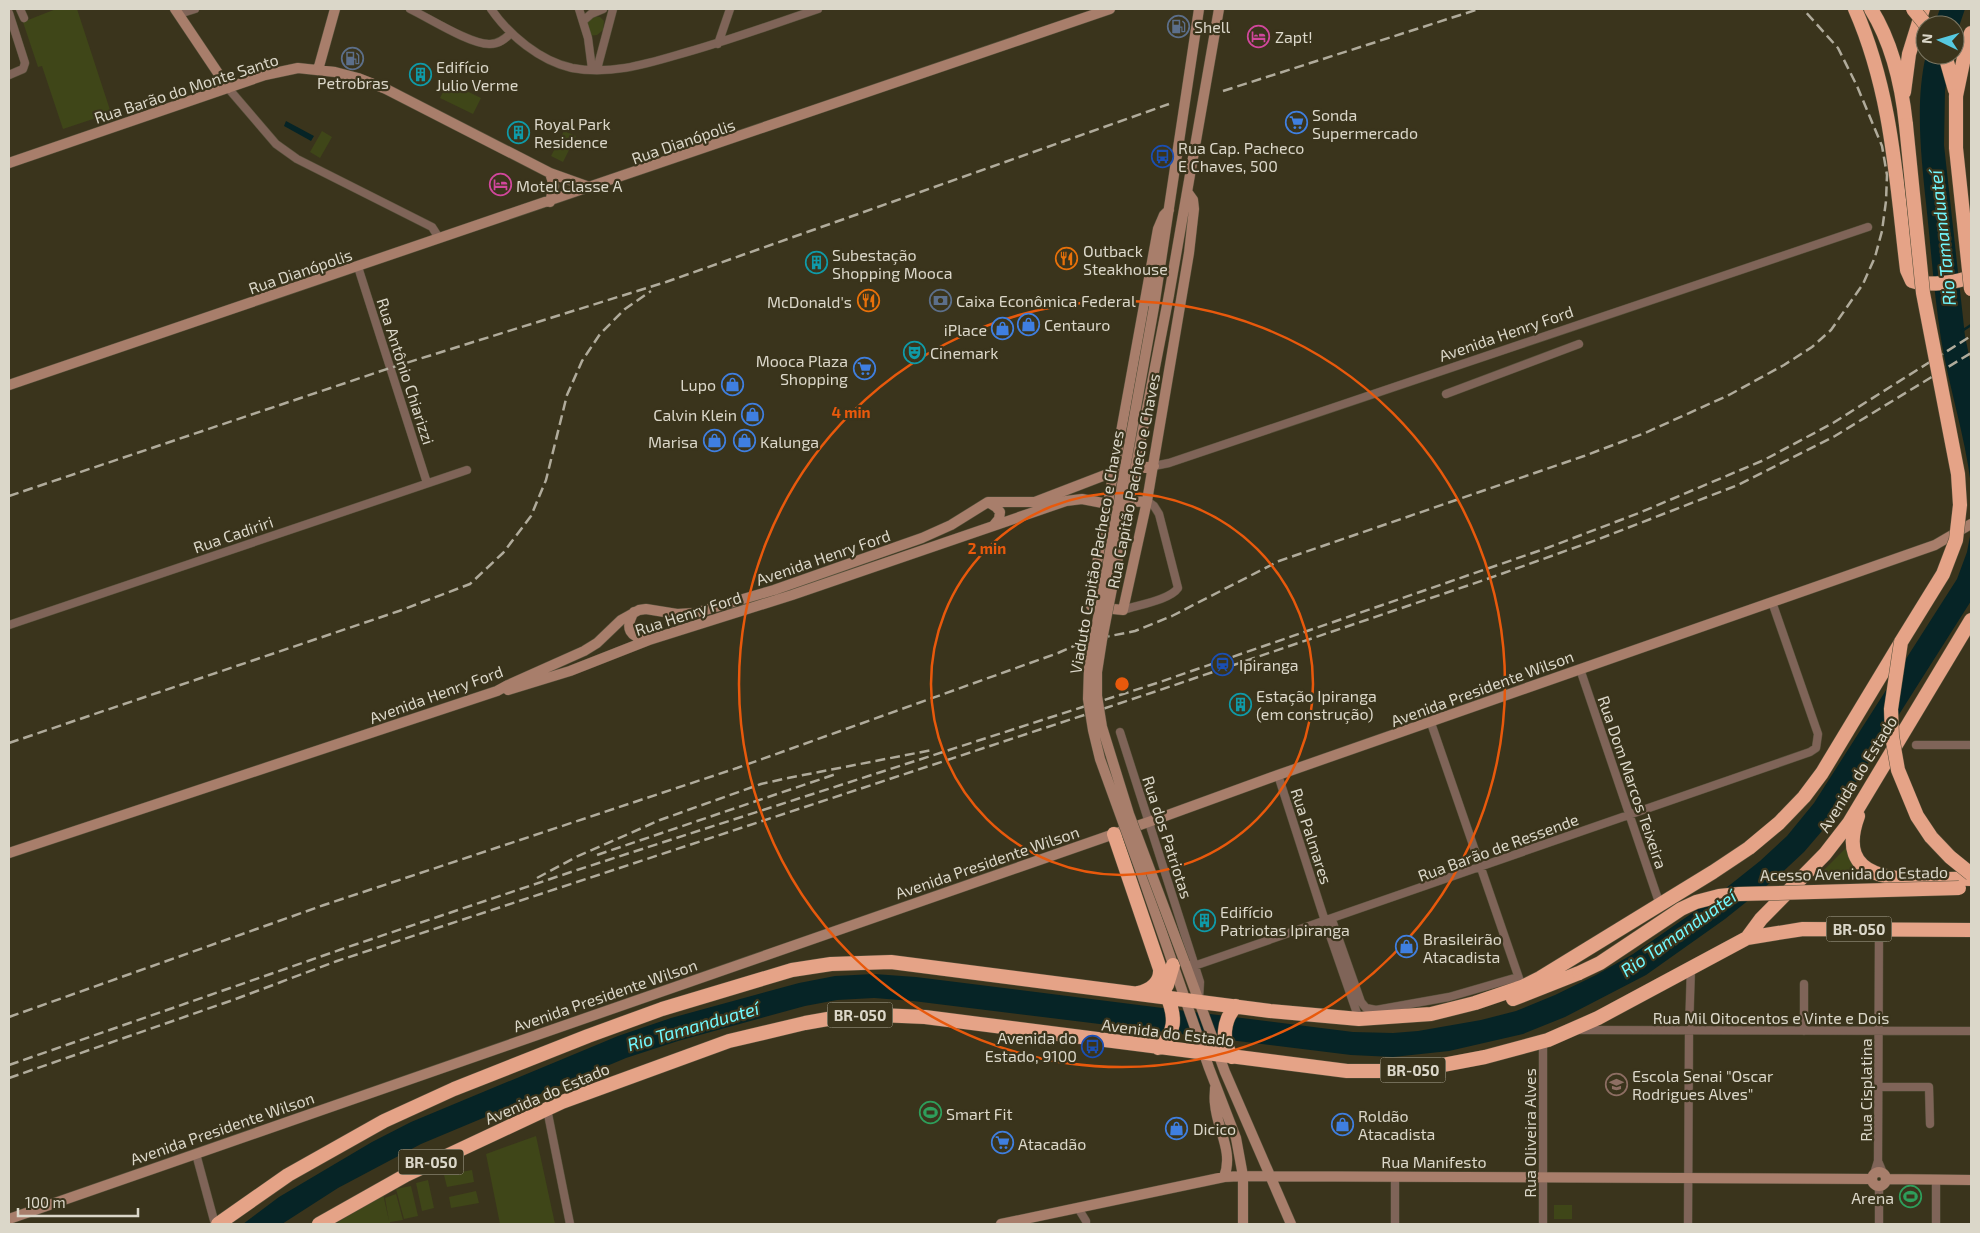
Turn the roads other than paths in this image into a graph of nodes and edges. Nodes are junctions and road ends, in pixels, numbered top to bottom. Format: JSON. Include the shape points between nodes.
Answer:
{"nodes":[{"id":1,"x":20,"y":9,"type":"edge"},
{"id":2,"x":195,"y":9,"type":"edge"},
{"id":3,"x":335,"y":9,"type":"edge"},
{"id":4,"x":410,"y":9,"type":"edge"},
{"id":5,"x":491,"y":9,"type":"edge"},
{"id":6,"x":579,"y":9,"type":"edge"},
{"id":7,"x":603,"y":9,"type":"edge"},
{"id":8,"x":613,"y":9,"type":"edge"},
{"id":9,"x":730,"y":9,"type":"edge"},
{"id":10,"x":818,"y":9,"type":"edge"},
{"id":11,"x":1110,"y":9,"type":"edge"},
{"id":12,"x":1199,"y":9,"type":"edge"},
{"id":13,"x":1855,"y":9,"type":"edge"},
{"id":14,"x":1872,"y":9,"type":"edge"},
{"id":15,"x":1923,"y":9,"type":"edge"},
{"id":16,"x":1218,"y":10,"type":"edge"},
{"id":17,"x":177,"y":12,"type":"edge"},
{"id":18,"x":9,"y":13,"type":"edge"},
{"id":19,"x":24,"y":18,"type":"dead end"},
{"id":20,"x":583,"y":21,"type":"junction"},
{"id":21,"x":606,"y":32,"type":"junction"},
{"id":22,"x":511,"y":33,"type":"junction"},
{"id":23,"x":1971,"y":33,"type":"edge"},
{"id":24,"x":588,"y":38,"type":"junction"},
{"id":25,"x":718,"y":44,"type":"junction"},
{"id":26,"x":1948,"y":65,"type":"edge"},
{"id":27,"x":595,"y":69,"type":"junction"},
{"id":28,"x":318,"y":70,"type":"junction"},
{"id":29,"x":9,"y":75,"type":"edge"},
{"id":30,"x":1189,"y":79,"type":"junction"},
{"id":31,"x":1206,"y":86,"type":"junction"},
{"id":32,"x":228,"y":88,"type":"junction"},
{"id":33,"x":1956,"y":96,"type":"junction"},
{"id":34,"x":1904,"y":100,"type":"junction"},
{"id":35,"x":9,"y":163,"type":"edge"},
{"id":36,"x":550,"y":173,"type":"junction"},
{"id":37,"x":592,"y":188,"type":"junction"},
{"id":38,"x":550,"y":202,"type":"junction"},
{"id":39,"x":1170,"y":205,"type":"junction"},
{"id":40,"x":1868,"y":227,"type":"dead end"},
{"id":41,"x":1187,"y":228,"type":"junction"},
{"id":42,"x":438,"y":238,"type":"junction"},
{"id":43,"x":1189,"y":253,"type":"junction"},
{"id":44,"x":358,"y":267,"type":"junction"},
{"id":45,"x":1970,"y":281,"type":"edge"},
{"id":46,"x":1169,"y":295,"type":"junction"},
{"id":47,"x":1154,"y":307,"type":"joint"},
{"id":48,"x":1579,"y":344,"type":"dead end"},
{"id":49,"x":9,"y":385,"type":"edge"},
{"id":50,"x":1446,"y":394,"type":"dead end"},
{"id":51,"x":1154,"y":466,"type":"junction"},
{"id":52,"x":467,"y":470,"type":"dead end"},
{"id":53,"x":1113,"y":472,"type":"junction"},
{"id":54,"x":427,"y":483,"type":"junction"},
{"id":55,"x":1147,"y":501,"type":"junction"},
{"id":56,"x":988,"y":502,"type":"junction"},
{"id":57,"x":1108,"y":504,"type":"junction"},
{"id":58,"x":994,"y":525,"type":"junction"},
{"id":59,"x":1969,"y":526,"type":"edge"},
{"id":60,"x":1772,"y":602,"type":"junction"},
{"id":61,"x":1123,"y":610,"type":"junction"},
{"id":62,"x":634,"y":612,"type":"junction"},
{"id":63,"x":1971,"y":620,"type":"edge"},
{"id":64,"x":9,"y":625,"type":"edge"},
{"id":65,"x":649,"y":640,"type":"junction"},
{"id":66,"x":1901,"y":642,"type":"junction"},
{"id":67,"x":1580,"y":669,"type":"junction"},
{"id":68,"x":497,"y":691,"type":"junction"},
{"id":69,"x":1431,"y":722,"type":"junction"},
{"id":70,"x":1120,"y":732,"type":"dead end"},
{"id":71,"x":1916,"y":745,"type":"dead end"},
{"id":72,"x":1971,"y":745,"type":"edge"},
{"id":73,"x":1278,"y":775,"type":"junction"},
{"id":74,"x":1866,"y":796,"type":"junction"},
{"id":75,"x":1629,"y":815,"type":"junction"},
{"id":76,"x":1147,"y":822,"type":"junction"},
{"id":77,"x":1114,"y":834,"type":"junction"},
{"id":78,"x":9,"y":853,"type":"edge"},
{"id":79,"x":1482,"y":868,"type":"junction"},
{"id":80,"x":1971,"y":874,"type":"edge"},
{"id":81,"x":1971,"y":879,"type":"edge"},
{"id":82,"x":1965,"y":888,"type":"edge"},
{"id":83,"x":1660,"y":905,"type":"junction"},
{"id":84,"x":1328,"y":921,"type":"junction"},
{"id":85,"x":1879,"y":929,"type":"junction"},
{"id":86,"x":1971,"y":930,"type":"edge"},
{"id":87,"x":1747,"y":938,"type":"junction"},
{"id":88,"x":1184,"y":965,"type":"junction"},
{"id":89,"x":1691,"y":967,"type":"junction"},
{"id":90,"x":1520,"y":982,"type":"junction"},
{"id":91,"x":1804,"y":984,"type":"dead end"},
{"id":92,"x":1138,"y":992,"type":"junction"},
{"id":93,"x":1164,"y":996,"type":"junction"},
{"id":94,"x":1192,"y":1000,"type":"junction"},
{"id":95,"x":1475,"y":1003,"type":"junction"},
{"id":96,"x":1236,"y":1006,"type":"junction"},
{"id":97,"x":1360,"y":1019,"type":"junction"},
{"id":98,"x":1571,"y":1030,"type":"junction"},
{"id":99,"x":1689,"y":1030,"type":"junction"},
{"id":100,"x":1804,"y":1031,"type":"junction"},
{"id":101,"x":1879,"y":1031,"type":"junction"},
{"id":102,"x":1971,"y":1032,"type":"edge"},
{"id":103,"x":1543,"y":1042,"type":"junction"},
{"id":104,"x":1158,"y":1048,"type":"junction"},
{"id":105,"x":1204,"y":1054,"type":"junction"},
{"id":106,"x":1225,"y":1056,"type":"junction"},
{"id":107,"x":1215,"y":1085,"type":"junction"},
{"id":108,"x":1879,"y":1087,"type":"junction"},
{"id":109,"x":547,"y":1109,"type":"junction"},
{"id":110,"x":1930,"y":1124,"type":"dead end"},
{"id":111,"x":196,"y":1154,"type":"junction"},
{"id":112,"x":1243,"y":1176,"type":"junction"},
{"id":113,"x":1270,"y":1176,"type":"junction"},
{"id":114,"x":1395,"y":1176,"type":"junction"},
{"id":115,"x":1224,"y":1177,"type":"junction"},
{"id":116,"x":1543,"y":1177,"type":"junction"},
{"id":117,"x":1688,"y":1178,"type":"junction"},
{"id":118,"x":1879,"y":1179,"type":"junction"},
{"id":119,"x":1936,"y":1180,"type":"junction"},
{"id":120,"x":1971,"y":1180,"type":"edge"},
{"id":121,"x":1078,"y":1208,"type":"junction"},
{"id":122,"x":9,"y":1219,"type":"edge"},
{"id":123,"x":215,"y":1224,"type":"edge"},
{"id":124,"x":218,"y":1224,"type":"edge"},
{"id":125,"x":319,"y":1224,"type":"edge"},
{"id":126,"x":570,"y":1224,"type":"edge"},
{"id":127,"x":1001,"y":1224,"type":"edge"},
{"id":128,"x":1086,"y":1224,"type":"edge"},
{"id":129,"x":1243,"y":1224,"type":"edge"},
{"id":130,"x":1291,"y":1224,"type":"edge"},
{"id":131,"x":1395,"y":1224,"type":"edge"},
{"id":132,"x":1543,"y":1224,"type":"edge"},
{"id":133,"x":1688,"y":1224,"type":"edge"},
{"id":134,"x":1879,"y":1224,"type":"edge"},
{"id":135,"x":1936,"y":1224,"type":"edge"}],
"edges":[{"from":1,"to":19,"type":"street"},
{"from":2,"to":17,"type":"street"},
{"from":3,"to":28,"type":"main road"},
{"from":4,"to":22,"type":"street","via":[[475,42],[496,44]]},
{"from":5,"to":22,"type":"street"},
{"from":6,"to":20,"type":"street"},
{"from":7,"to":20,"type":"street"},
{"from":8,"to":21,"type":"street"},
{"from":9,"to":25,"type":"street"},
{"from":10,"to":25,"type":"street"},
{"from":11,"to":37,"type":"main road","name":"Rua Dianópolis"},
{"from":12,"to":30,"type":"main road","name":"Rua Capitão Pacheco e Chaves"},
{"from":13,"to":45,"type":"highway","via":[[1871,48],[1888,116],[1906,270],[1912,281],[1922,283]]},
{"from":14,"to":34,"type":"highway","via":[[1888,46]]},
{"from":15,"to":34,"type":"highway","via":[[1909,54]]},
{"from":16,"to":31,"type":"main road","name":"Rua Capitão Pacheco e Chaves"},
{"from":17,"to":32,"type":"main road"},
{"from":18,"to":29,"type":"street","via":[[25,67]]},
{"from":20,"to":24,"type":"street"},
{"from":21,"to":24,"type":"street"},
{"from":21,"to":27,"type":"street"},
{"from":22,"to":27,"type":"street","via":[[548,59],[573,68]]},
{"from":23,"to":33,"type":"highway"},
{"from":24,"to":27,"type":"street"},
{"from":25,"to":27,"type":"street","via":[[631,68]]},
{"from":26,"to":33,"type":"highway"},
{"from":28,"to":32,"type":"main road","name":"Rua Barão do Monte Santo","via":[[298,68],[279,71]]},
{"from":28,"to":36,"type":"main road","name":"Rua Barão do Monte Santo","via":[[358,78],[386,88]]},
{"from":30,"to":31,"type":"main road","via":[[1198,79]]},
{"from":30,"to":39,"type":"main road","name":"Rua Capitão Pacheco e Chaves"},
{"from":31,"to":41,"type":"main road","name":"Rua Capitão Pacheco e Chaves","via":[[1188,193]]},
{"from":32,"to":35,"type":"main road","name":"Rua Barão do Monte Santo"},
{"from":32,"to":42,"type":"street","via":[[276,144],[290,154],[432,227]]},
{"from":33,"to":45,"type":"highway","bridge":true,"via":[[1956,148]]},
{"from":34,"to":66,"type":"highway","bridge":true,"via":[[1923,293],[1958,474],[1960,505],[1956,540],[1944,574]]},
{"from":36,"to":37,"type":"main road","name":"Rua Barão do Monte Santo"},
{"from":36,"to":38,"type":"main road","via":[[554,186]]},
{"from":37,"to":38,"type":"main road","name":"Rua Dianópolis"},
{"from":38,"to":42,"type":"main road","name":"Rua Dianópolis"},
{"from":39,"to":41,"type":"main road","via":[[1177,225]]},
{"from":39,"to":47,"type":"main road","name":"Rua Capitão Pacheco e Chaves"},
{"from":39,"to":53,"type":"main road","name":"Rua Capitão Pacheco e Chaves","via":[[1158,229]]},
{"from":40,"to":51,"type":"street","name":"Avenida Henry Ford","via":[[1169,464]]},
{"from":41,"to":43,"type":"main road","name":"Rua Capitão Pacheco e Chaves"},
{"from":41,"to":46,"type":"main road","name":"Rua Capitão Pacheco e Chaves"},
{"from":42,"to":44,"type":"main road","name":"Rua Dianópolis"},
{"from":43,"to":46,"type":"main road"},
{"from":43,"to":51,"type":"main road","name":"Rua Capitão Pacheco e Chaves"},
{"from":44,"to":49,"type":"main road","name":"Rua Dianópolis"},
{"from":44,"to":54,"type":"street","name":"Rua Antônio Chiarizzi"},
{"from":46,"to":88,"type":"main road","name":"Viaduto Capitão Pacheco e Chaves","bridge":true,"via":[[1102,640],[1097,696],[1102,727],[1129,814]]},
{"from":47,"to":88,"type":"main road","name":"Viaduto Capitão Pacheco e Chaves","bridge":true,"via":[[1092,644],[1088,699],[1100,758]]},
{"from":48,"to":50,"type":"street"},
{"from":51,"to":53,"type":"main road"},
{"from":51,"to":55,"type":"main road","name":"Rua Capitão Pacheco e Chaves"},
{"from":52,"to":54,"type":"street","name":"Rua Cadiriri"},
{"from":53,"to":56,"type":"main road","via":[[1040,501]]},
{"from":53,"to":57,"type":"main road","name":"Rua Capitão Pacheco e Chaves"},
{"from":54,"to":64,"type":"street","name":"Rua Cadiriri"},
{"from":55,"to":57,"type":"main road","name":"Rua Henry Ford"},
{"from":55,"to":61,"type":"main road","name":"Rua Capitão Pacheco e Chaves"},
{"from":55,"to":61,"type":"street","via":[[1159,514],[1178,588],[1166,596]]},
{"from":56,"to":58,"type":"main road","via":[[1000,512]]},
{"from":56,"to":62,"type":"main road","name":"Avenida Henry Ford","via":[[922,538],[728,604],[685,614],[646,609]]},
{"from":57,"to":58,"type":"main road","name":"Rua Henry Ford","via":[[1075,499]]},
{"from":57,"to":61,"type":"main road","name":"Rua Capitão Pacheco e Chaves","via":[[1090,604]]},
{"from":58,"to":65,"type":"main road","name":"Rua Henry Ford","via":[[792,595]]},
{"from":59,"to":60,"type":"main road","name":"Avenida Presidente Wilson","via":[[1936,545]]},
{"from":60,"to":67,"type":"main road","name":"Avenida Presidente Wilson"},
{"from":60,"to":75,"type":"street","name":"Rua Barão de Ressende","via":[[1818,734],[1816,748]]},
{"from":62,"to":65,"type":"main road","via":[[629,625],[631,633]]},
{"from":62,"to":68,"type":"main road","name":"Avenida Henry Ford","via":[[584,651]]},
{"from":63,"to":74,"type":"highway","name":"Avenida do Estado"},
{"from":65,"to":68,"type":"main road","name":"Rua Henry Ford","via":[[570,671]]},
{"from":66,"to":80,"type":"highway","bridge":true,"via":[[1891,709],[1898,770],[1917,816],[1931,837]]},
{"from":66,"to":83,"type":"highway","via":[[1822,773],[1792,810],[1749,848]]},
{"from":67,"to":69,"type":"main road","name":"Avenida Presidente Wilson"},
{"from":67,"to":75,"type":"street","name":"Rua Dom Marcos Teixeira"},
{"from":68,"to":78,"type":"main road","name":"Avenida Henry Ford"},
{"from":69,"to":73,"type":"main road","name":"Avenida Presidente Wilson"},
{"from":69,"to":79,"type":"street"},
{"from":70,"to":76,"type":"street","name":"Rua dos Patriotas"},
{"from":71,"to":72,"type":"street"},
{"from":73,"to":76,"type":"main road","name":"Avenida Presidente Wilson"},
{"from":73,"to":84,"type":"street","name":"Rua Palmares"},
{"from":74,"to":81,"type":"highway","via":[[1852,837],[1855,853],[1872,872],[1903,880]]},
{"from":74,"to":87,"type":"highway","name":"Avenida do Estado","via":[[1838,839]]},
{"from":75,"to":79,"type":"street","name":"Rua Barão de Ressende"},
{"from":75,"to":83,"type":"street","name":"Rua Dom Marcos Teixeira"},
{"from":76,"to":77,"type":"main road","name":"Avenida Presidente Wilson"},
{"from":76,"to":88,"type":"street","name":"Rua dos Patriotas"},
{"from":77,"to":92,"type":"highway","via":[[1160,969],[1156,984]]},
{"from":77,"to":111,"type":"main road","name":"Avenida Presidente Wilson"},
{"from":79,"to":84,"type":"street","name":"Rua Barão de Ressende"},
{"from":79,"to":90,"type":"street"},
{"from":82,"to":95,"type":"highway","name":"Acesso Avenida do Estado","bridge":true,"via":[[1719,896],[1681,910],[1579,974],[1521,998],[1493,1004]]},
{"from":83,"to":90,"type":"highway","via":[[1574,958]]},
{"from":84,"to":88,"type":"street","name":"Rua Barão de Ressende"},
{"from":84,"to":90,"type":"street","via":[[1366,1008],[1376,1010]]},
{"from":84,"to":97,"type":"street","name":"Rua Palmares"},
{"from":85,"to":86,"type":"highway","number":"BR-050"},
{"from":85,"to":87,"type":"highway","number":"BR-050","via":[[1790,930]]},
{"from":85,"to":101,"type":"street","name":"Rua Cisplatina"},
{"from":87,"to":89,"type":"highway","name":"Avenida do Estado","number":"BR-050"},
{"from":88,"to":93,"type":"highway","via":[[1167,985]]},
{"from":88,"to":94,"type":"main road","name":"Viaduto Capitão Pacheco e Chaves"},
{"from":89,"to":98,"type":"highway","name":"Avenida do Estado","number":"BR-050"},
{"from":89,"to":99,"type":"street"},
{"from":90,"to":95,"type":"highway"},
{"from":91,"to":100,"type":"street"},
{"from":92,"to":93,"type":"highway"},
{"from":92,"to":124,"type":"highway","via":[[891,962],[831,964],[792,970],[662,1009],[454,1089],[327,1152],[281,1179]]},
{"from":93,"to":94,"type":"highway"},
{"from":93,"to":104,"type":"highway","via":[[1173,1012],[1174,1027]]},
{"from":94,"to":96,"type":"highway"},
{"from":94,"to":105,"type":"main road"},
{"from":94,"to":106,"type":"main road"},
{"from":95,"to":97,"type":"highway","via":[[1431,1014]]},
{"from":96,"to":97,"type":"highway"},
{"from":96,"to":106,"type":"highway","via":[[1228,1017],[1225,1030]]},
{"from":98,"to":99,"type":"street","name":"Rua Mil Oitocentos e Vinte e Dois"},
{"from":98,"to":103,"type":"highway","name":"Avenida do Estado","number":"BR-050"},
{"from":99,"to":100,"type":"street","name":"Rua Mil Oitocentos e Vinte e Dois"},
{"from":99,"to":117,"type":"street"},
{"from":100,"to":101,"type":"street","name":"Rua Mil Oitocentos e Vinte e Dois"},
{"from":101,"to":102,"type":"street","name":"Rua Mil Oitocentos e Vinte e Dois"},
{"from":101,"to":108,"type":"street","name":"Rua Cisplatina"},
{"from":103,"to":106,"type":"highway","name":"Avenida do Estado","number":"BR-050","via":[[1475,1059],[1391,1071],[1347,1071]]},
{"from":103,"to":116,"type":"street","name":"Rua Oliveira Alves"},
{"from":104,"to":105,"type":"highway","name":"Avenida do Estado","number":"BR-050"},
{"from":104,"to":109,"type":"highway","name":"Avenida do Estado","number":"BR-050","via":[[925,1017],[861,1015],[805,1023],[729,1041]]},
{"from":105,"to":106,"type":"highway","name":"Avenida do Estado","number":"BR-050"},
{"from":105,"to":107,"type":"main road"},
{"from":106,"to":113,"type":"main road"},
{"from":107,"to":112,"type":"main road","via":[[1236,1138]]},
{"from":107,"to":115,"type":"main road","via":[[1214,1104],[1228,1153]]},
{"from":108,"to":110,"type":"street","via":[[1929,1087]]},
{"from":108,"to":118,"type":"street","name":"Rua Cisplatina"},
{"from":109,"to":125,"type":"highway","name":"Avenida do Estado","number":"BR-050","via":[[412,1171]]},
{"from":109,"to":126,"type":"street"},
{"from":111,"to":122,"type":"main road","name":"Avenida Presidente Wilson"},
{"from":111,"to":123,"type":"street"},
{"from":112,"to":113,"type":"main road","name":"Rua Manifesto"},
{"from":112,"to":115,"type":"main road","name":"Rua Manifesto"},
{"from":112,"to":129,"type":"main road"},
{"from":113,"to":114,"type":"main road","name":"Rua Manifesto"},
{"from":113,"to":130,"type":"main road"},
{"from":114,"to":116,"type":"main road","name":"Rua Manifesto"},
{"from":114,"to":131,"type":"street"},
{"from":115,"to":121,"type":"main road","name":"Rua Manifesto"},
{"from":116,"to":117,"type":"main road","name":"Rua Manifesto"},
{"from":116,"to":132,"type":"street","name":"Rua Oliveira Alves"},
{"from":117,"to":118,"type":"main road","name":"Rua Manifesto"},
{"from":117,"to":133,"type":"street"},
{"from":118,"to":119,"type":"main road","name":"Rua Manifesto"},
{"from":118,"to":134,"type":"street","name":"Rua Cisplatina"},
{"from":119,"to":120,"type":"main road","name":"Rua Manifesto"},
{"from":119,"to":135,"type":"street"},
{"from":121,"to":127,"type":"main road","name":"Rua Manifesto"},
{"from":121,"to":128,"type":"street"}]}
